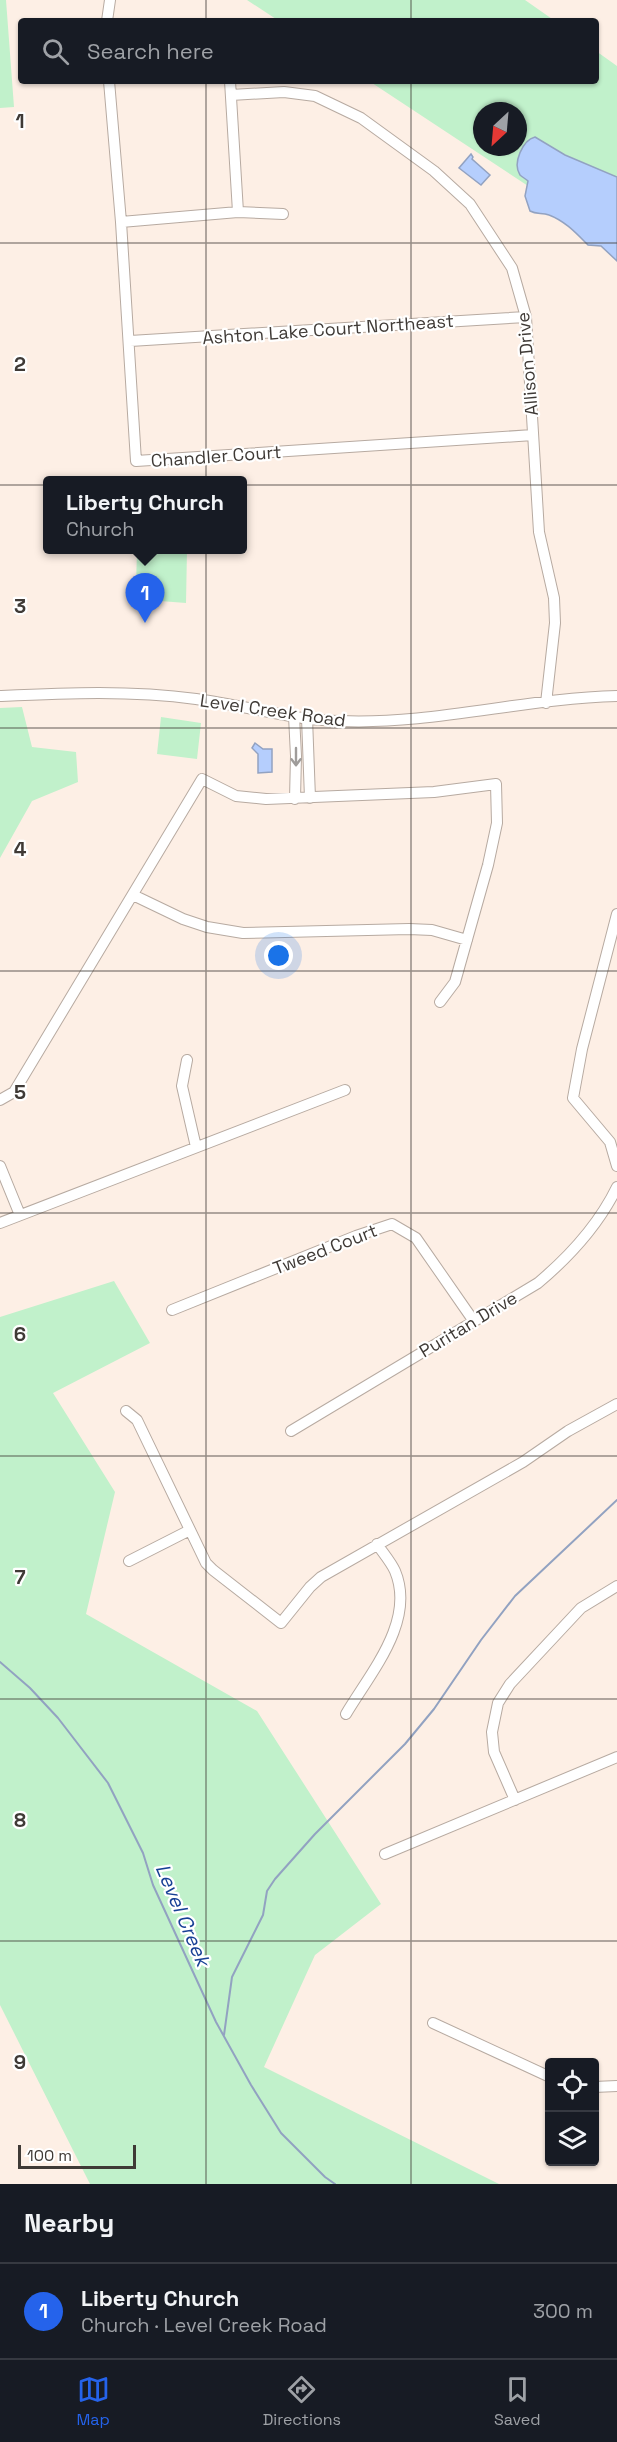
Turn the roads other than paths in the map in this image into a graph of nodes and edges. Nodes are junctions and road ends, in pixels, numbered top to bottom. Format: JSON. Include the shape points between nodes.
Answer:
{"nodes":[{"id":1,"x":110,"y":0,"type":"edge"},
{"id":2,"x":107,"y":18,"type":"edge"},
{"id":3,"x":109,"y":84,"type":"edge"},
{"id":4,"x":230,"y":84,"type":"edge"},
{"id":5,"x":231,"y":95,"type":"junction"},
{"id":6,"x":238,"y":212,"type":"junction"},
{"id":7,"x":284,"y":214,"type":"dead end"},
{"id":8,"x":122,"y":222,"type":"junction"},
{"id":9,"x":526,"y":316,"type":"junction"},
{"id":10,"x":129,"y":341,"type":"junction"},
{"id":11,"x":533,"y":435,"type":"junction"},
{"id":12,"x":0,"y":696,"type":"edge"},
{"id":13,"x":617,"y":696,"type":"edge"},
{"id":14,"x":546,"y":703,"type":"junction"},
{"id":15,"x":294,"y":716,"type":"junction"},
{"id":16,"x":307,"y":718,"type":"junction"},
{"id":17,"x":295,"y":798,"type":"junction"},
{"id":18,"x":310,"y":798,"type":"junction"},
{"id":19,"x":133,"y":895,"type":"junction"},
{"id":20,"x":617,"y":914,"type":"edge"},
{"id":21,"x":614,"y":938,"type":"edge"},
{"id":22,"x":466,"y":940,"type":"junction"},
{"id":23,"x":440,"y":1002,"type":"dead end"},
{"id":24,"x":187,"y":1060,"type":"dead end"},
{"id":25,"x":345,"y":1090,"type":"dead end"},
{"id":26,"x":0,"y":1100,"type":"edge"},
{"id":27,"x":196,"y":1147,"type":"junction"},
{"id":28,"x":0,"y":1166,"type":"edge"},
{"id":29,"x":617,"y":1166,"type":"edge"},
{"id":30,"x":617,"y":1187,"type":"edge"},
{"id":31,"x":20,"y":1215,"type":"junction"},
{"id":32,"x":0,"y":1223,"type":"edge"},
{"id":33,"x":172,"y":1310,"type":"dead end"},
{"id":34,"x":473,"y":1320,"type":"junction"},
{"id":35,"x":617,"y":1404,"type":"edge"},
{"id":36,"x":126,"y":1411,"type":"dead end"},
{"id":37,"x":291,"y":1431,"type":"dead end"},
{"id":38,"x":190,"y":1530,"type":"junction"},
{"id":39,"x":377,"y":1544,"type":"junction"},
{"id":40,"x":129,"y":1561,"type":"dead end"},
{"id":41,"x":617,"y":1586,"type":"edge"},
{"id":42,"x":346,"y":1714,"type":"dead end"},
{"id":43,"x":617,"y":1757,"type":"edge"},
{"id":44,"x":515,"y":1800,"type":"junction"},
{"id":45,"x":385,"y":1854,"type":"dead end"},
{"id":46,"x":433,"y":2023,"type":"dead end"},
{"id":47,"x":545,"y":2075,"type":"edge"},
{"id":48,"x":617,"y":2086,"type":"edge"},
{"id":49,"x":599,"y":2087,"type":"edge"}],
"edges":[{"from":1,"to":2,"type":"street"},
{"from":3,"to":8,"type":"street","name":"Chandler Court"},
{"from":4,"to":5,"type":"street"},
{"from":5,"to":6,"type":"street"},
{"from":5,"to":9,"type":"street","name":"Allison Drive","via":[[284,92],[315,96],[361,118],[434,171],[470,204],[512,268]]},
{"from":6,"to":7,"type":"street"},
{"from":6,"to":8,"type":"street"},
{"from":8,"to":10,"type":"street","name":"Chandler Court"},
{"from":9,"to":10,"type":"street","name":"Ashton Lake Court Northeast"},
{"from":9,"to":11,"type":"street","name":"Allison Drive"},
{"from":10,"to":11,"type":"street","name":"Chandler Court","via":[[136,461]]},
{"from":11,"to":14,"type":"street","name":"Allison Drive","via":[[539,532],[554,597]]},
{"from":12,"to":15,"type":"street","name":"Level Creek Road","via":[[152,694]]},
{"from":13,"to":14,"type":"street","name":"Level Creek Road"},
{"from":14,"to":16,"type":"street","name":"Level Creek Road","via":[[371,722]]},
{"from":15,"to":16,"type":"street","name":"Level Creek Road"},
{"from":15,"to":17,"type":"street","one_way":true},
{"from":16,"to":18,"type":"street"},
{"from":17,"to":18,"type":"street"},
{"from":17,"to":19,"type":"street","via":[[236,796],[202,779]]},
{"from":18,"to":22,"type":"street","via":[[434,792],[496,784],[498,823]]},
{"from":19,"to":22,"type":"street","via":[[183,919],[243,933],[409,929],[432,930]]},
{"from":19,"to":26,"type":"street","via":[[14,1092]]},
{"from":20,"to":21,"type":"street"},
{"from":21,"to":29,"type":"street","via":[[582,1049],[573,1098],[610,1142]]},
{"from":22,"to":23,"type":"street","via":[[455,982]]},
{"from":24,"to":27,"type":"street","via":[[182,1086]]},
{"from":25,"to":27,"type":"street"},
{"from":27,"to":31,"type":"street"},
{"from":28,"to":31,"type":"street"},
{"from":30,"to":34,"type":"street","name":"Puritan Drive","via":[[608,1205],[562,1262],[538,1283]]},
{"from":31,"to":32,"type":"street"},
{"from":33,"to":34,"type":"street","name":"Tweed Court","via":[[392,1224],[416,1238]]},
{"from":34,"to":37,"type":"street","name":"Puritan Drive"},
{"from":35,"to":39,"type":"street","via":[[567,1431],[524,1462]]},
{"from":36,"to":38,"type":"street","via":[[137,1420]]},
{"from":38,"to":39,"type":"street","via":[[213,1570],[281,1623],[321,1577]]},
{"from":38,"to":40,"type":"street"},
{"from":39,"to":42,"type":"street","via":[[395,1569],[400,1587],[400,1617],[384,1652]]},
{"from":41,"to":44,"type":"street","via":[[581,1608],[510,1684],[498,1703],[492,1732],[494,1752]]},
{"from":43,"to":44,"type":"street"},
{"from":44,"to":45,"type":"street"},
{"from":46,"to":47,"type":"street"},
{"from":48,"to":49,"type":"street"}]}
